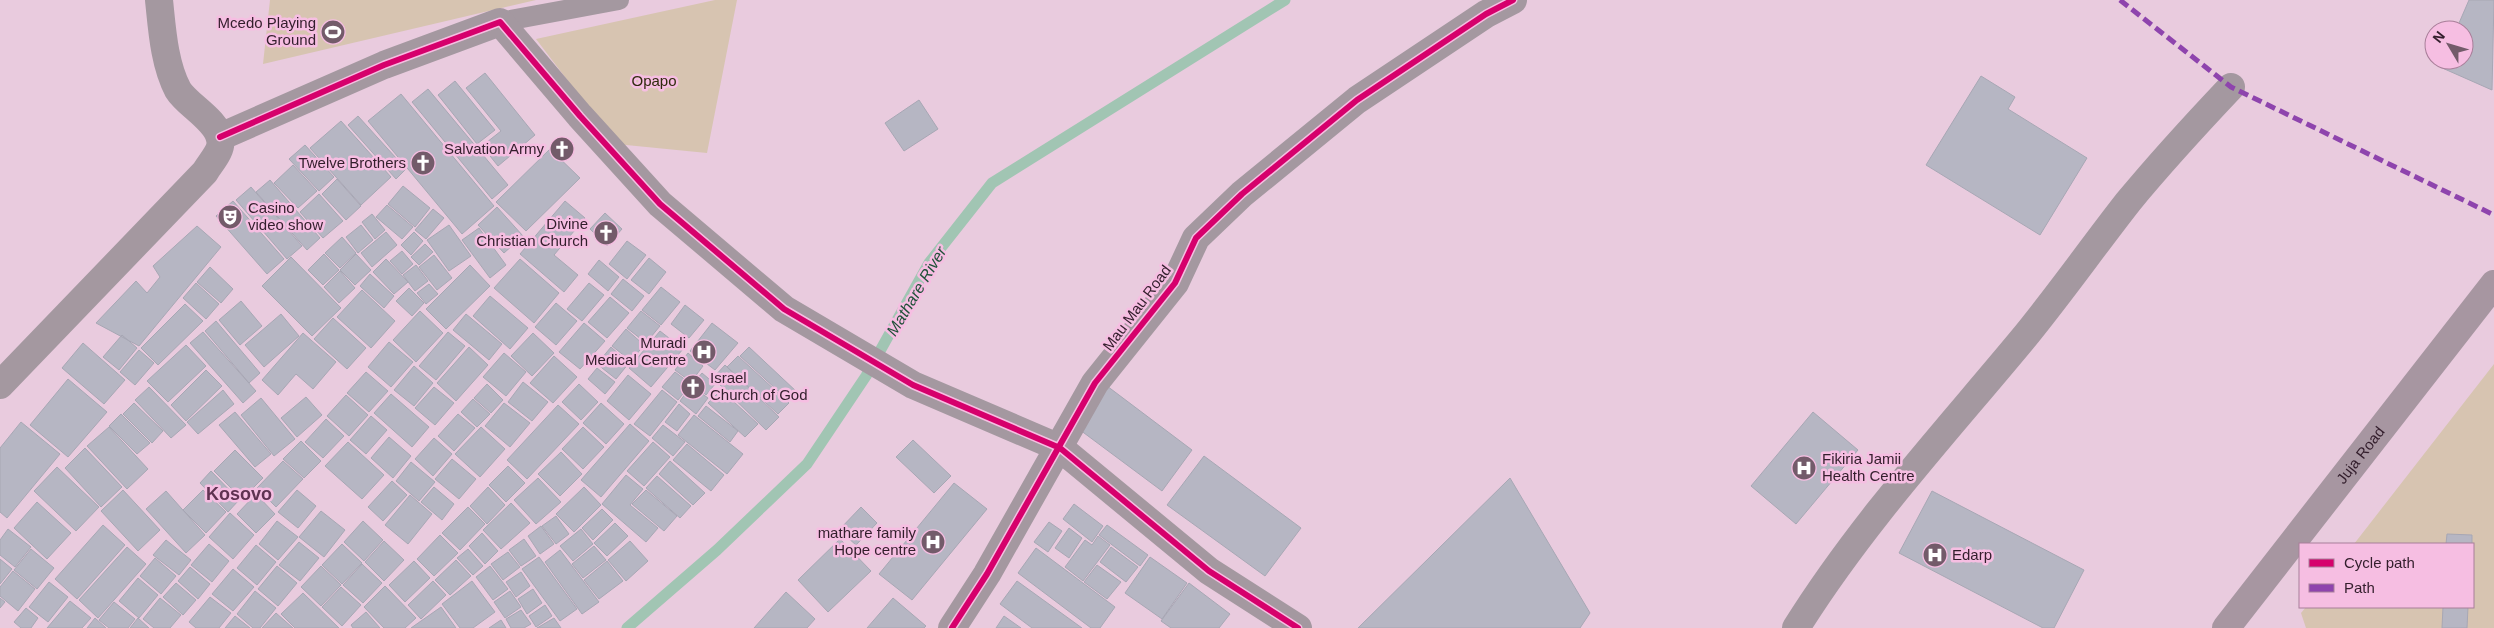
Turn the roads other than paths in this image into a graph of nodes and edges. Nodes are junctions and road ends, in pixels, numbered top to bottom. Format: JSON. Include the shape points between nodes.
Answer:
{"nodes":[{"id":1,"x":159,"y":0,"type":"edge"},
{"id":2,"x":619,"y":0,"type":"edge"},
{"id":3,"x":1513,"y":0,"type":"edge"},
{"id":4,"x":500,"y":22,"type":"junction"},
{"id":5,"x":2231,"y":87,"type":"dead end"},
{"id":6,"x":220,"y":137,"type":"junction"},
{"id":7,"x":2494,"y":284,"type":"edge"},
{"id":8,"x":0,"y":385,"type":"edge"},
{"id":9,"x":1060,"y":448,"type":"junction"},
{"id":10,"x":1291,"y":626,"type":"edge"},
{"id":11,"x":952,"y":628,"type":"edge"},
{"id":12,"x":1796,"y":628,"type":"edge"},
{"id":13,"x":2226,"y":628,"type":"edge"}],
"edges":[{"from":1,"to":6,"type":"street","via":[[162,30],[178,89]]},
{"from":2,"to":4,"type":"lane"},
{"from":3,"to":9,"type":"street","name":"Mau Mau Road","via":[[1486,14],[1357,100],[1242,194],[1196,238],[1175,283],[1095,383]]},
{"from":4,"to":6,"type":"street","via":[[384,65]]},
{"from":4,"to":9,"type":"street","via":[[660,204],[784,309],[913,385]]},
{"from":5,"to":12,"type":"street","via":[[2167,156],[2052,304],[1919,460]]},
{"from":6,"to":8,"type":"street","via":[[221,147],[204,172]]},
{"from":7,"to":13,"type":"main road","name":"Juja Road"},
{"from":9,"to":10,"type":"street","via":[[1210,571]]},
{"from":9,"to":11,"type":"street","name":"Mau Mau Road"}]}
